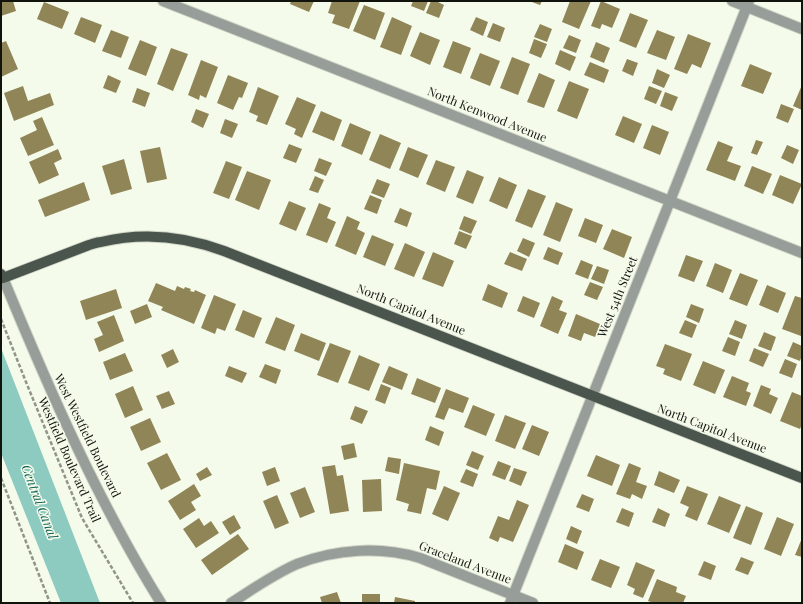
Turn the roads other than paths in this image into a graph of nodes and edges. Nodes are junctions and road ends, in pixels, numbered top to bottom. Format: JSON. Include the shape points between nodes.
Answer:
{"nodes":[{"id":1,"x":163,"y":1,"type":"edge"},
{"id":2,"x":732,"y":1,"type":"edge"},
{"id":3,"x":747,"y":4,"type":"edge"},
{"id":4,"x":802,"y":29,"type":"edge"},
{"id":5,"x":670,"y":201,"type":"junction"},
{"id":6,"x":802,"y":253,"type":"edge"},
{"id":7,"x":2,"y":276,"type":"edge"},
{"id":8,"x":593,"y":396,"type":"junction"},
{"id":9,"x":802,"y":478,"type":"edge"},
{"id":10,"x":512,"y":599,"type":"edge"},
{"id":11,"x":161,"y":603,"type":"edge"},
{"id":12,"x":231,"y":603,"type":"edge"},
{"id":13,"x":533,"y":603,"type":"edge"}],
"edges":[{"from":1,"to":5,"type":"street","name":"North Kenwood Avenue"},
{"from":2,"to":3,"type":"street"},
{"from":3,"to":4,"type":"street"},
{"from":3,"to":5,"type":"street","name":"West 54th Street"},
{"from":5,"to":6,"type":"street","name":"North Kenwood Avenue"},
{"from":5,"to":8,"type":"street","name":"West 54th Street"},
{"from":7,"to":8,"type":"main road","name":"North Capitol Avenue","via":[[103,241],[145,236],[195,241],[224,250]]},
{"from":7,"to":11,"type":"street","name":"West Westfield Boulevard","via":[[81,456],[120,533]]},
{"from":8,"to":9,"type":"main road","name":"North Capitol Avenue"},
{"from":8,"to":10,"type":"street","name":"West 54th Street"},
{"from":10,"to":12,"type":"street","name":"Graceland Avenue","via":[[411,555],[386,551],[355,551],[298,564],[269,578]]},
{"from":10,"to":13,"type":"street","name":"Graceland Avenue"}]}
